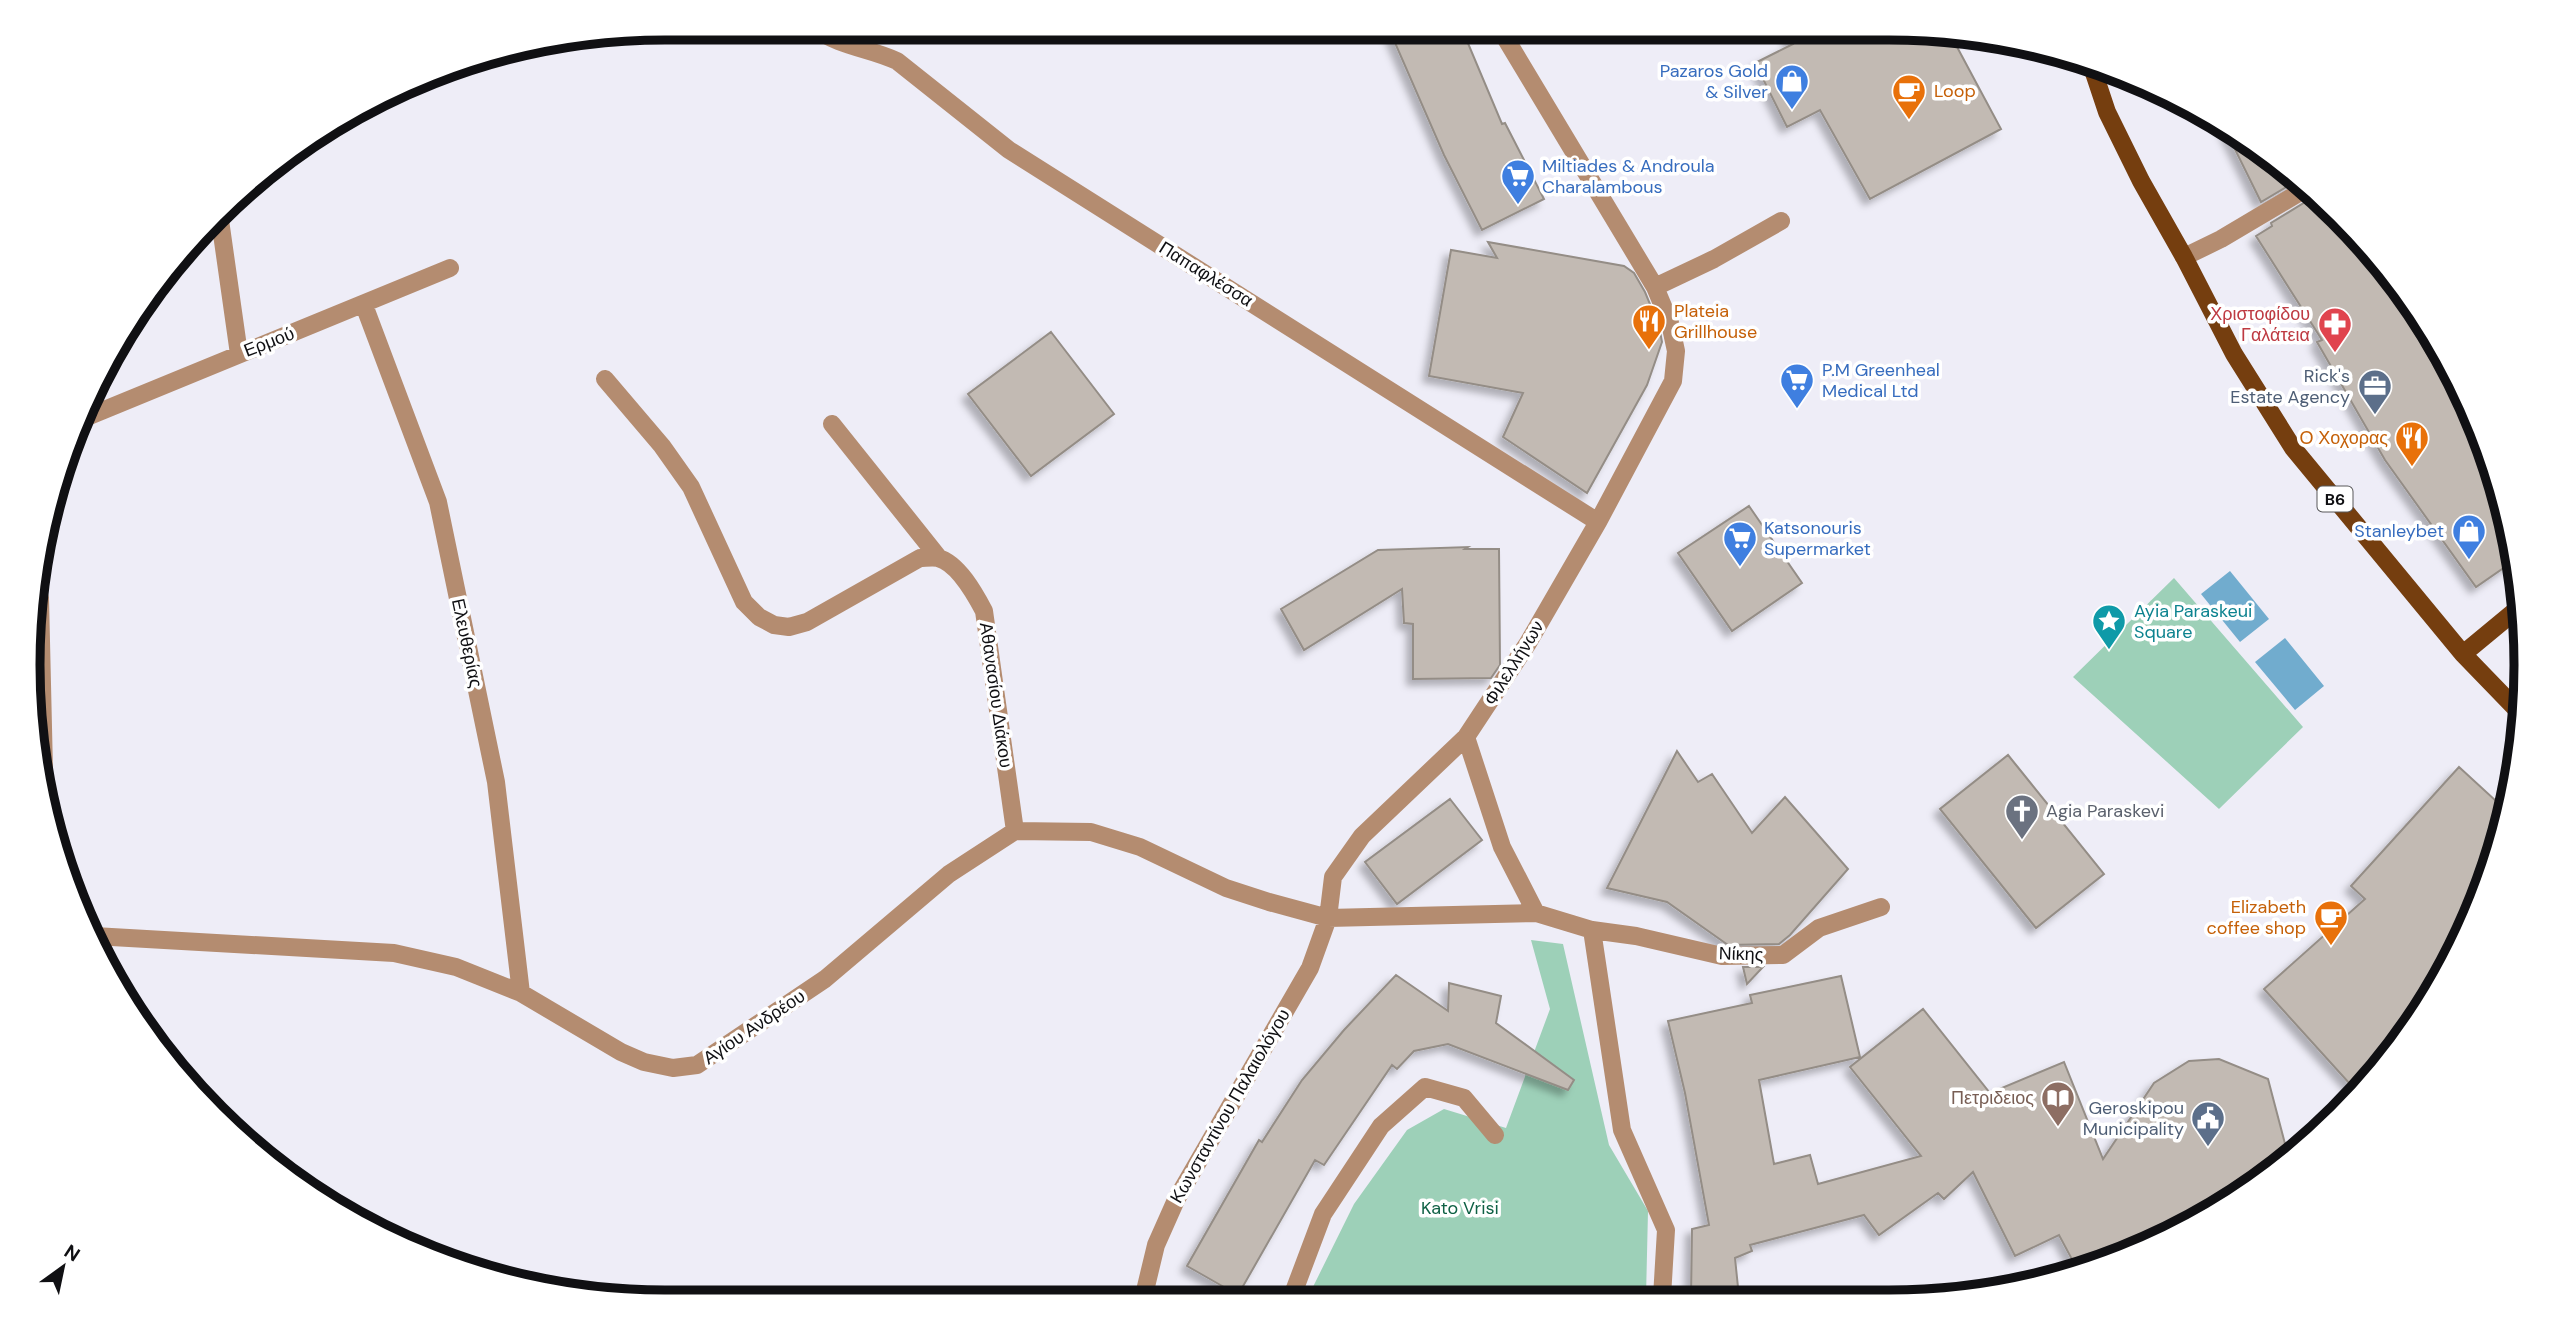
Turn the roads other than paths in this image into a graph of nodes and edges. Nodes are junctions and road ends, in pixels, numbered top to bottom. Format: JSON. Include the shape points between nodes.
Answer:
{"nodes":[{"id":1,"x":833,"y":40,"type":"edge"},
{"id":2,"x":1507,"y":40,"type":"edge"},
{"id":3,"x":2095,"y":75,"type":"edge"},
{"id":4,"x":2298,"y":193,"type":"edge"},
{"id":5,"x":1780,"y":221,"type":"dead end"},
{"id":6,"x":221,"y":225,"type":"edge"},
{"id":7,"x":2184,"y":257,"type":"junction"},
{"id":8,"x":450,"y":268,"type":"dead end"},
{"id":9,"x":1655,"y":287,"type":"junction"},
{"id":10,"x":364,"y":305,"type":"junction"},
{"id":11,"x":239,"y":354,"type":"junction"},
{"id":12,"x":606,"y":379,"type":"dead end"},
{"id":13,"x":93,"y":414,"type":"edge"},
{"id":14,"x":832,"y":424,"type":"dead end"},
{"id":15,"x":1598,"y":522,"type":"junction"},
{"id":16,"x":939,"y":558,"type":"junction"},
{"id":17,"x":2511,"y":614,"type":"edge"},
{"id":18,"x":41,"y":643,"type":"edge"},
{"id":19,"x":2463,"y":654,"type":"junction"},
{"id":20,"x":2512,"y":705,"type":"edge"},
{"id":21,"x":43,"y":713,"type":"edge"},
{"id":22,"x":1466,"y":737,"type":"junction"},
{"id":23,"x":1016,"y":831,"type":"junction"},
{"id":24,"x":1881,"y":907,"type":"dead end"},
{"id":25,"x":1536,"y":913,"type":"junction"},
{"id":26,"x":1328,"y":918,"type":"junction"},
{"id":27,"x":1592,"y":930,"type":"junction"},
{"id":28,"x":103,"y":937,"type":"edge"},
{"id":29,"x":521,"y":993,"type":"junction"},
{"id":30,"x":1495,"y":1135,"type":"dead end"},
{"id":31,"x":1145,"y":1290,"type":"edge"},
{"id":32,"x":1294,"y":1290,"type":"edge"},
{"id":33,"x":1662,"y":1290,"type":"edge"}],
"edges":[{"from":1,"to":15,"type":"street","name":"Παπαφλέσσα","via":[[897,61],[1009,150]]},
{"from":2,"to":9,"type":"street"},
{"from":3,"to":7,"type":"main road","number":"B6","via":[[2112,123]]},
{"from":4,"to":7,"type":"street"},
{"from":5,"to":9,"type":"street"},
{"from":6,"to":11,"type":"street"},
{"from":7,"to":19,"type":"main road","number":"B6","via":[[2234,354],[2293,448]]},
{"from":8,"to":10,"type":"street","name":"Ερμού"},
{"from":9,"to":15,"type":"street","name":"Φιλελλήνων","via":[[1676,351],[1673,381]]},
{"from":10,"to":11,"type":"street","name":"Ερμού"},
{"from":10,"to":29,"type":"street","name":"Ελευθερίας","via":[[438,502],[496,782]]},
{"from":11,"to":13,"type":"street","name":"Ερμού"},
{"from":12,"to":16,"type":"street","via":[[691,487],[744,602],[774,625],[807,622],[920,558]]},
{"from":14,"to":16,"type":"street","name":"Αθανασίου Διάκου"},
{"from":15,"to":22,"type":"street","name":"Φιλελλήνων","via":[[1528,643]]},
{"from":16,"to":23,"type":"street","name":"Αθανασίου Διάκου","via":[[971,587],[984,611]]},
{"from":17,"to":19,"type":"main road"},
{"from":18,"to":21,"type":"street"},
{"from":19,"to":20,"type":"main road","number":"B6"},
{"from":22,"to":25,"type":"street","via":[[1502,847]]},
{"from":22,"to":26,"type":"street","name":"Φιλελλήνων","via":[[1350,851],[1332,877]]},
{"from":23,"to":26,"type":"street","via":[[1091,832],[1140,846],[1226,888]]},
{"from":23,"to":29,"type":"street","name":"Αγίου Ανδρέου","via":[[949,874],[825,979],[697,1065],[673,1068],[644,1062]]},
{"from":24,"to":27,"type":"street","name":"Νίκης","via":[[1819,928],[1783,955],[1722,956]]},
{"from":25,"to":26,"type":"street","name":"Νίκης"},
{"from":25,"to":27,"type":"street","name":"Νίκης"},
{"from":26,"to":31,"type":"street","name":"Κωνσταντίνου Παλαιολόγου","via":[[1310,968],[1176,1200],[1156,1245]]},
{"from":27,"to":33,"type":"street","via":[[1622,1130],[1665,1230]]},
{"from":28,"to":29,"type":"street","name":"Αγίου Ανδρέου","via":[[394,953],[456,967]]},
{"from":30,"to":32,"type":"street","via":[[1464,1098],[1425,1087],[1381,1126],[1323,1214]]}]}
